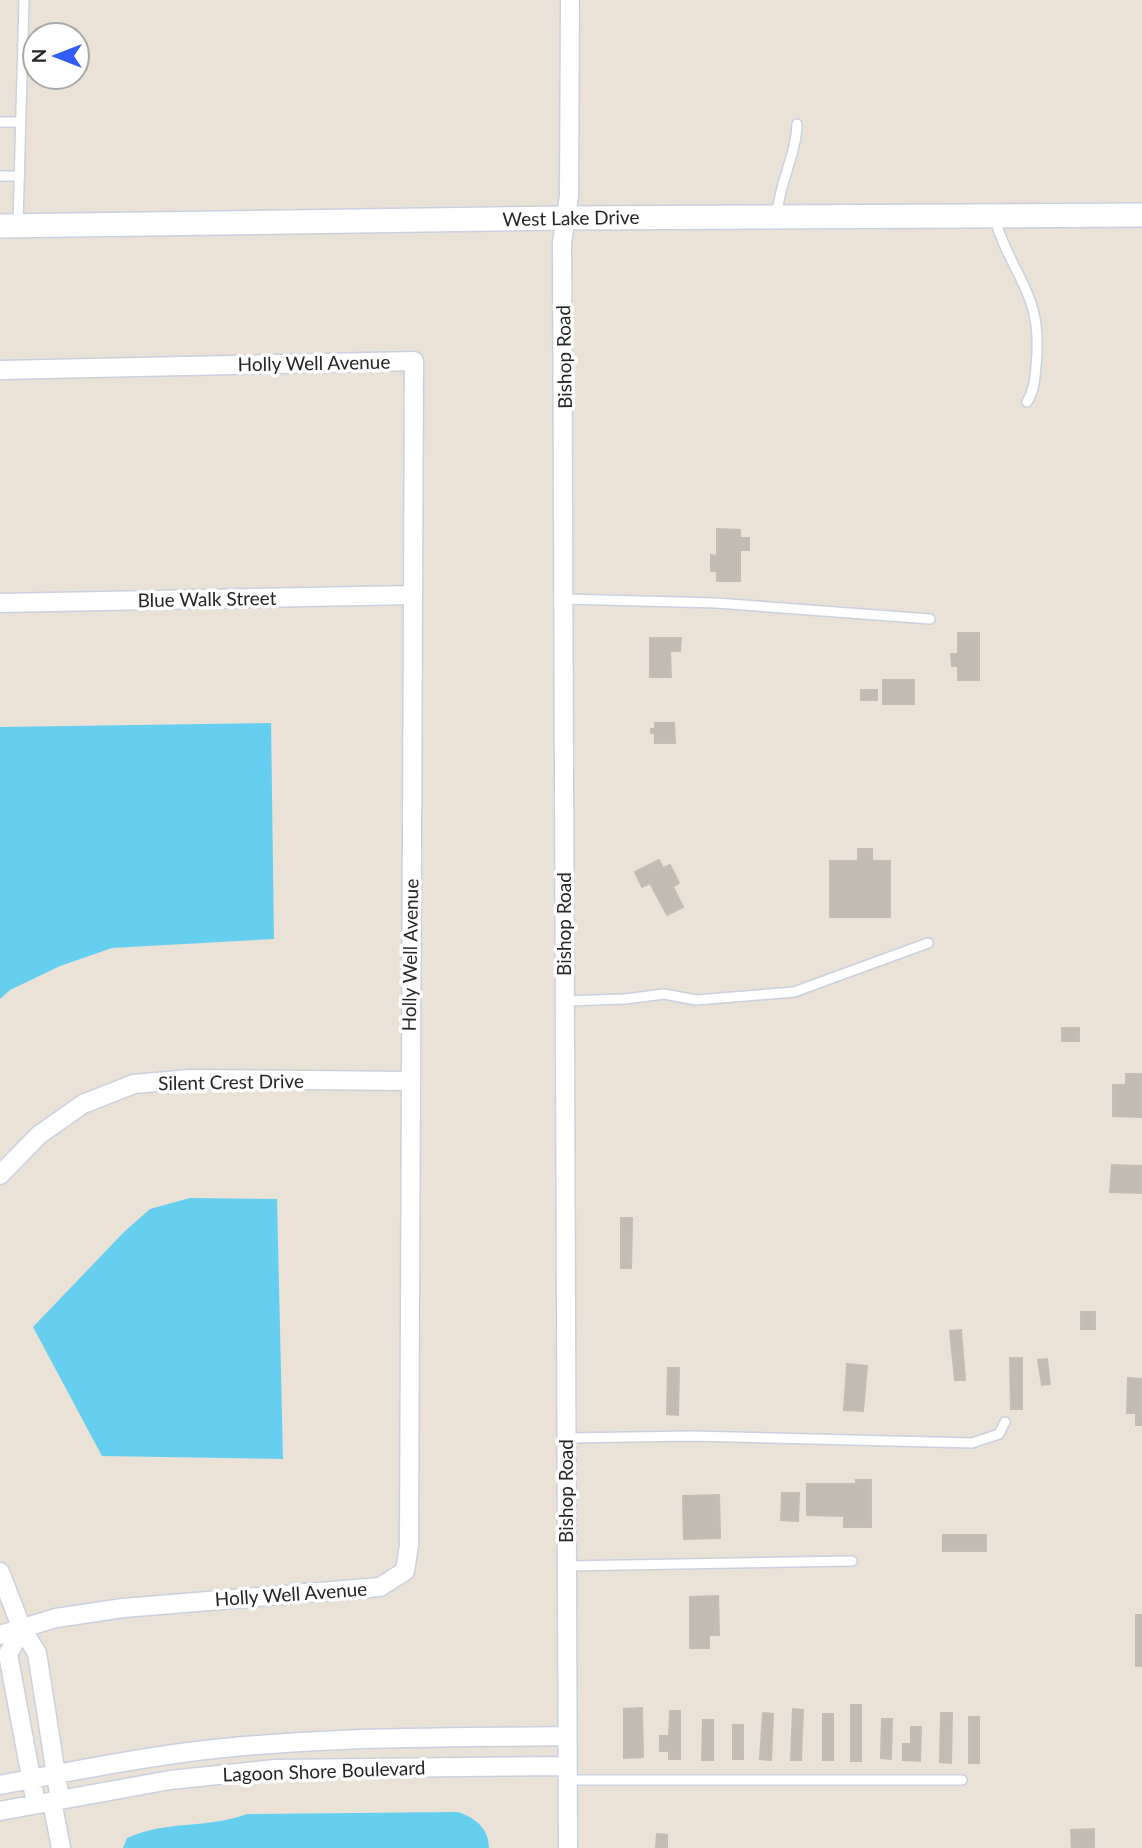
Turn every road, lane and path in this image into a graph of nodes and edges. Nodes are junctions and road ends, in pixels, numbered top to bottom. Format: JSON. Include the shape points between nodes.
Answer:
{"nodes":[{"id":1,"x":24,"y":0,"type":"edge"},
{"id":2,"x":570,"y":0,"type":"edge"},
{"id":3,"x":0,"y":122,"type":"edge"},
{"id":4,"x":21,"y":122,"type":"junction"},
{"id":5,"x":797,"y":124,"type":"dead end"},
{"id":6,"x":0,"y":176,"type":"edge"},
{"id":7,"x":20,"y":176,"type":"junction"},
{"id":8,"x":1142,"y":215,"type":"edge"},
{"id":9,"x":994,"y":216,"type":"junction"},
{"id":10,"x":777,"y":217,"type":"junction"},
{"id":11,"x":567,"y":218,"type":"junction"},
{"id":12,"x":9,"y":226,"type":"edge"},
{"id":13,"x":0,"y":370,"type":"edge"},
{"id":14,"x":1027,"y":402,"type":"dead end"},
{"id":15,"x":413,"y":595,"type":"junction"},
{"id":16,"x":564,"y":599,"type":"junction"},
{"id":17,"x":0,"y":603,"type":"edge"},
{"id":18,"x":930,"y":620,"type":"dead end"},
{"id":19,"x":928,"y":943,"type":"dead end"},
{"id":20,"x":564,"y":1000,"type":"junction"},
{"id":21,"x":408,"y":1081,"type":"junction"},
{"id":22,"x":0,"y":1175,"type":"edge"},
{"id":23,"x":1005,"y":1422,"type":"dead end"},
{"id":24,"x":566,"y":1438,"type":"junction"},
{"id":25,"x":852,"y":1561,"type":"dead end"},
{"id":26,"x":566,"y":1566,"type":"junction"},
{"id":27,"x":0,"y":1572,"type":"edge"},
{"id":28,"x":22,"y":1629,"type":"junction"},
{"id":29,"x":0,"y":1635,"type":"edge"},
{"id":30,"x":565,"y":1736,"type":"junction"},
{"id":31,"x":567,"y":1773,"type":"junction"},
{"id":32,"x":56,"y":1774,"type":"junction"},
{"id":33,"x":32,"y":1779,"type":"junction"},
{"id":34,"x":962,"y":1780,"type":"dead end"},
{"id":35,"x":0,"y":1784,"type":"edge"},
{"id":36,"x":49,"y":1802,"type":"junction"},
{"id":37,"x":0,"y":1811,"type":"edge"},
{"id":38,"x":61,"y":1848,"type":"edge"},
{"id":39,"x":568,"y":1848,"type":"edge"}],
"edges":[{"from":1,"to":4,"type":"lane"},
{"from":2,"to":11,"type":"street","name":"Bishop Road"},
{"from":3,"to":4,"type":"lane"},
{"from":4,"to":7,"type":"lane"},
{"from":5,"to":10,"type":"lane","via":[[794,151],[779,189]]},
{"from":6,"to":7,"type":"lane"},
{"from":7,"to":12,"type":"lane"},
{"from":8,"to":9,"type":"street","name":"West Lake Drive"},
{"from":9,"to":10,"type":"street","name":"West Lake Drive"},
{"from":9,"to":14,"type":"lane","via":[[1001,242],[1036,311],[1040,335],[1034,387]]},
{"from":10,"to":11,"type":"street","name":"West Lake Drive"},
{"from":11,"to":12,"type":"street","name":"West Lake Drive"},
{"from":11,"to":16,"type":"street","name":"Bishop Road","via":[[562,242]]},
{"from":13,"to":15,"type":"street","name":"Holly Well Avenue","via":[[414,361]]},
{"from":15,"to":17,"type":"street","name":"Blue Walk Street"},
{"from":15,"to":21,"type":"street","name":"Holly Well Avenue"},
{"from":16,"to":18,"type":"lane","via":[[716,603]]},
{"from":16,"to":20,"type":"street","name":"Bishop Road"},
{"from":19,"to":20,"type":"lane","via":[[794,992],[696,1000],[664,994]]},
{"from":20,"to":24,"type":"street","name":"Bishop Road"},
{"from":21,"to":22,"type":"street","name":"Silent Crest Drive","via":[[190,1079],[134,1084],[83,1104],[39,1135]]},
{"from":21,"to":28,"type":"street","name":"Holly Well Avenue","via":[[409,1545],[405,1571],[380,1587],[123,1608],[55,1618]]},
{"from":23,"to":24,"type":"lane","via":[[999,1434],[972,1443],[691,1436]]},
{"from":24,"to":26,"type":"street","name":"Bishop Road"},
{"from":25,"to":26,"type":"lane"},
{"from":26,"to":30,"type":"street","name":"Bishop Road"},
{"from":27,"to":28,"type":"street"},
{"from":28,"to":29,"type":"street"},
{"from":28,"to":32,"type":"street","via":[[37,1653]]},
{"from":28,"to":33,"type":"street","via":[[8,1654]]},
{"from":30,"to":31,"type":"street","name":"Bishop Road"},
{"from":30,"to":32,"type":"street","name":"Lagoon Shore Boulevard","via":[[256,1746]]},
{"from":31,"to":34,"type":"lane"},
{"from":31,"to":36,"type":"street","name":"Lagoon Shore Boulevard","via":[[275,1769],[170,1780]]},
{"from":31,"to":39,"type":"street","name":"Bishop Road"},
{"from":32,"to":33,"type":"street","name":"Lagoon Shore Boulevard"},
{"from":32,"to":36,"type":"street"},
{"from":33,"to":35,"type":"street","name":"Lagoon Shore Boulevard"},
{"from":33,"to":36,"type":"street"},
{"from":36,"to":37,"type":"street","name":"Lagoon Shore Boulevard"},
{"from":36,"to":38,"type":"street"}]}
